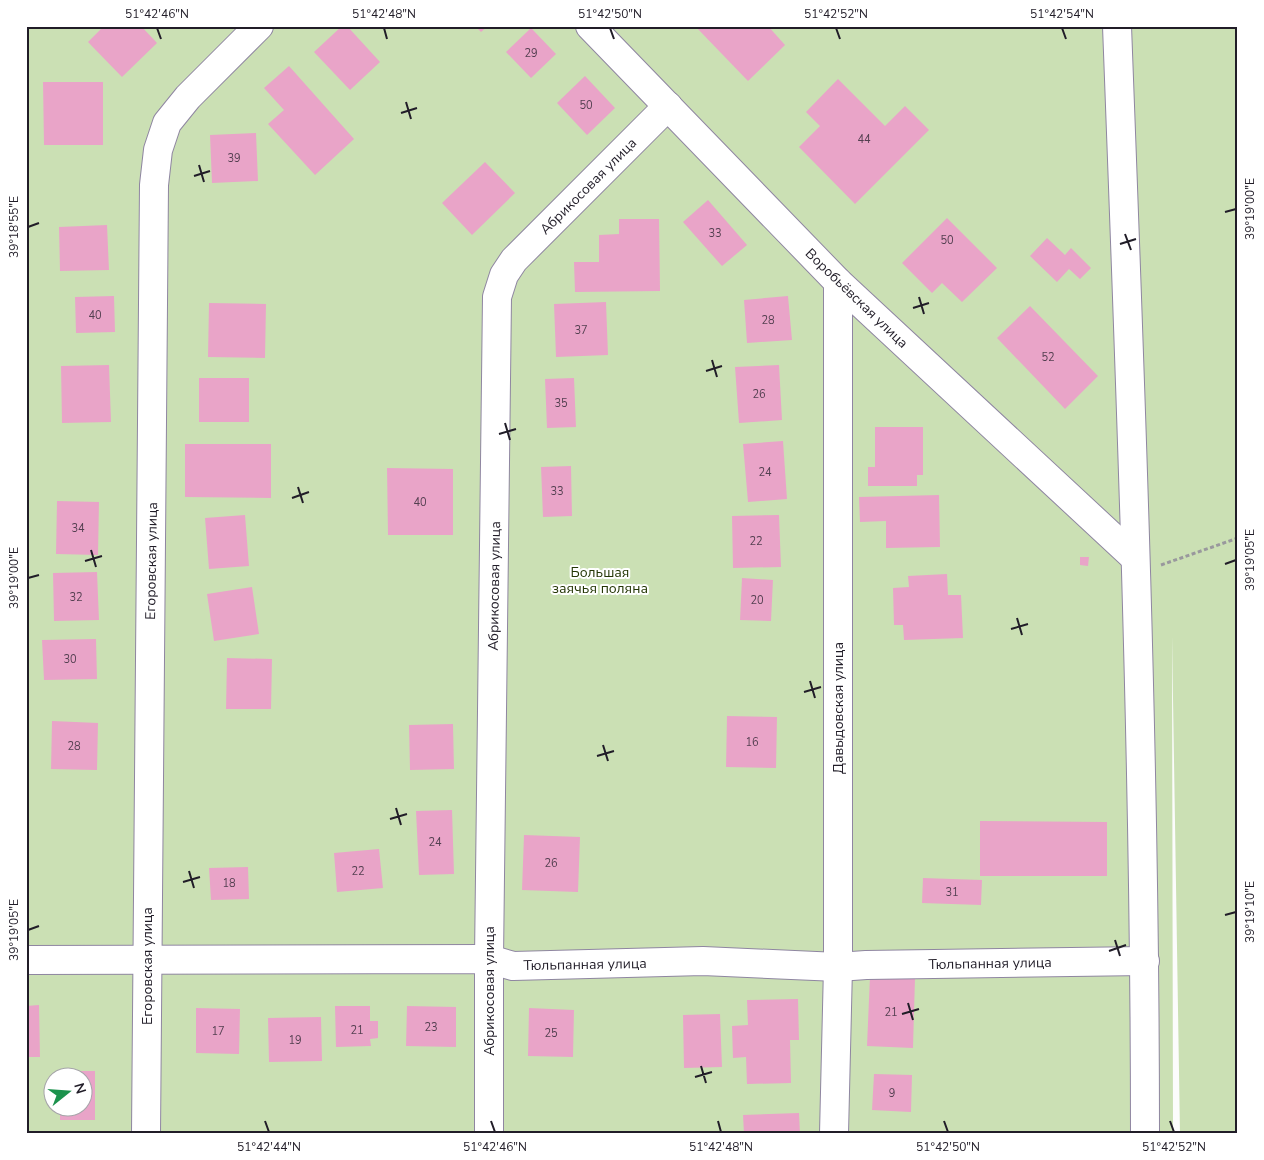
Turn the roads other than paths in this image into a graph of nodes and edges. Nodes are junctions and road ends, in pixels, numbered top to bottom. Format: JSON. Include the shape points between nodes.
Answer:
{"nodes":[{"id":1,"x":259,"y":26,"type":"edge"},
{"id":2,"x":590,"y":26,"type":"edge"},
{"id":3,"x":1117,"y":26,"type":"edge"},
{"id":4,"x":668,"y":106,"type":"junction"},
{"id":5,"x":838,"y":282,"type":"junction"},
{"id":6,"x":1135,"y":558,"type":"junction"},
{"id":7,"x":147,"y":959,"type":"junction"},
{"id":8,"x":26,"y":960,"type":"edge"},
{"id":9,"x":489,"y":960,"type":"junction"},
{"id":10,"x":1145,"y":961,"type":"junction"},
{"id":11,"x":838,"y":967,"type":"junction"},
{"id":12,"x":146,"y":1134,"type":"edge"},
{"id":13,"x":489,"y":1134,"type":"edge"},
{"id":14,"x":834,"y":1134,"type":"edge"},
{"id":15,"x":1145,"y":1134,"type":"edge"}],
"edges":[{"from":1,"to":7,"type":"street","name":"Егоровская улица","via":[[188,97],[167,123],[157,159]]},
{"from":2,"to":4,"type":"street","name":"Воробьёвская улица"},
{"from":3,"to":6,"type":"street"},
{"from":4,"to":5,"type":"street","name":"Воробьёвская улица"},
{"from":4,"to":9,"type":"street","name":"Абрикосовая улица","via":[[514,260],[504,274],[497,297]]},
{"from":5,"to":6,"type":"street","name":"Воробьёвская улица"},
{"from":5,"to":11,"type":"street","name":"Давыдовская улица"},
{"from":6,"to":10,"type":"street"},
{"from":7,"to":8,"type":"street","name":"Тюльпанная улица"},
{"from":7,"to":9,"type":"street","name":"Тюльпанная улица"},
{"from":7,"to":12,"type":"street","name":"Егоровская улица"},
{"from":9,"to":11,"type":"street","name":"Тюльпанная улица","via":[[513,966],[702,961]]},
{"from":9,"to":13,"type":"street","name":"Абрикосовая улица"},
{"from":10,"to":11,"type":"street","name":"Тюльпанная улица"},
{"from":10,"to":15,"type":"street"},
{"from":11,"to":14,"type":"street","name":"Давыдовская улица"}]}
